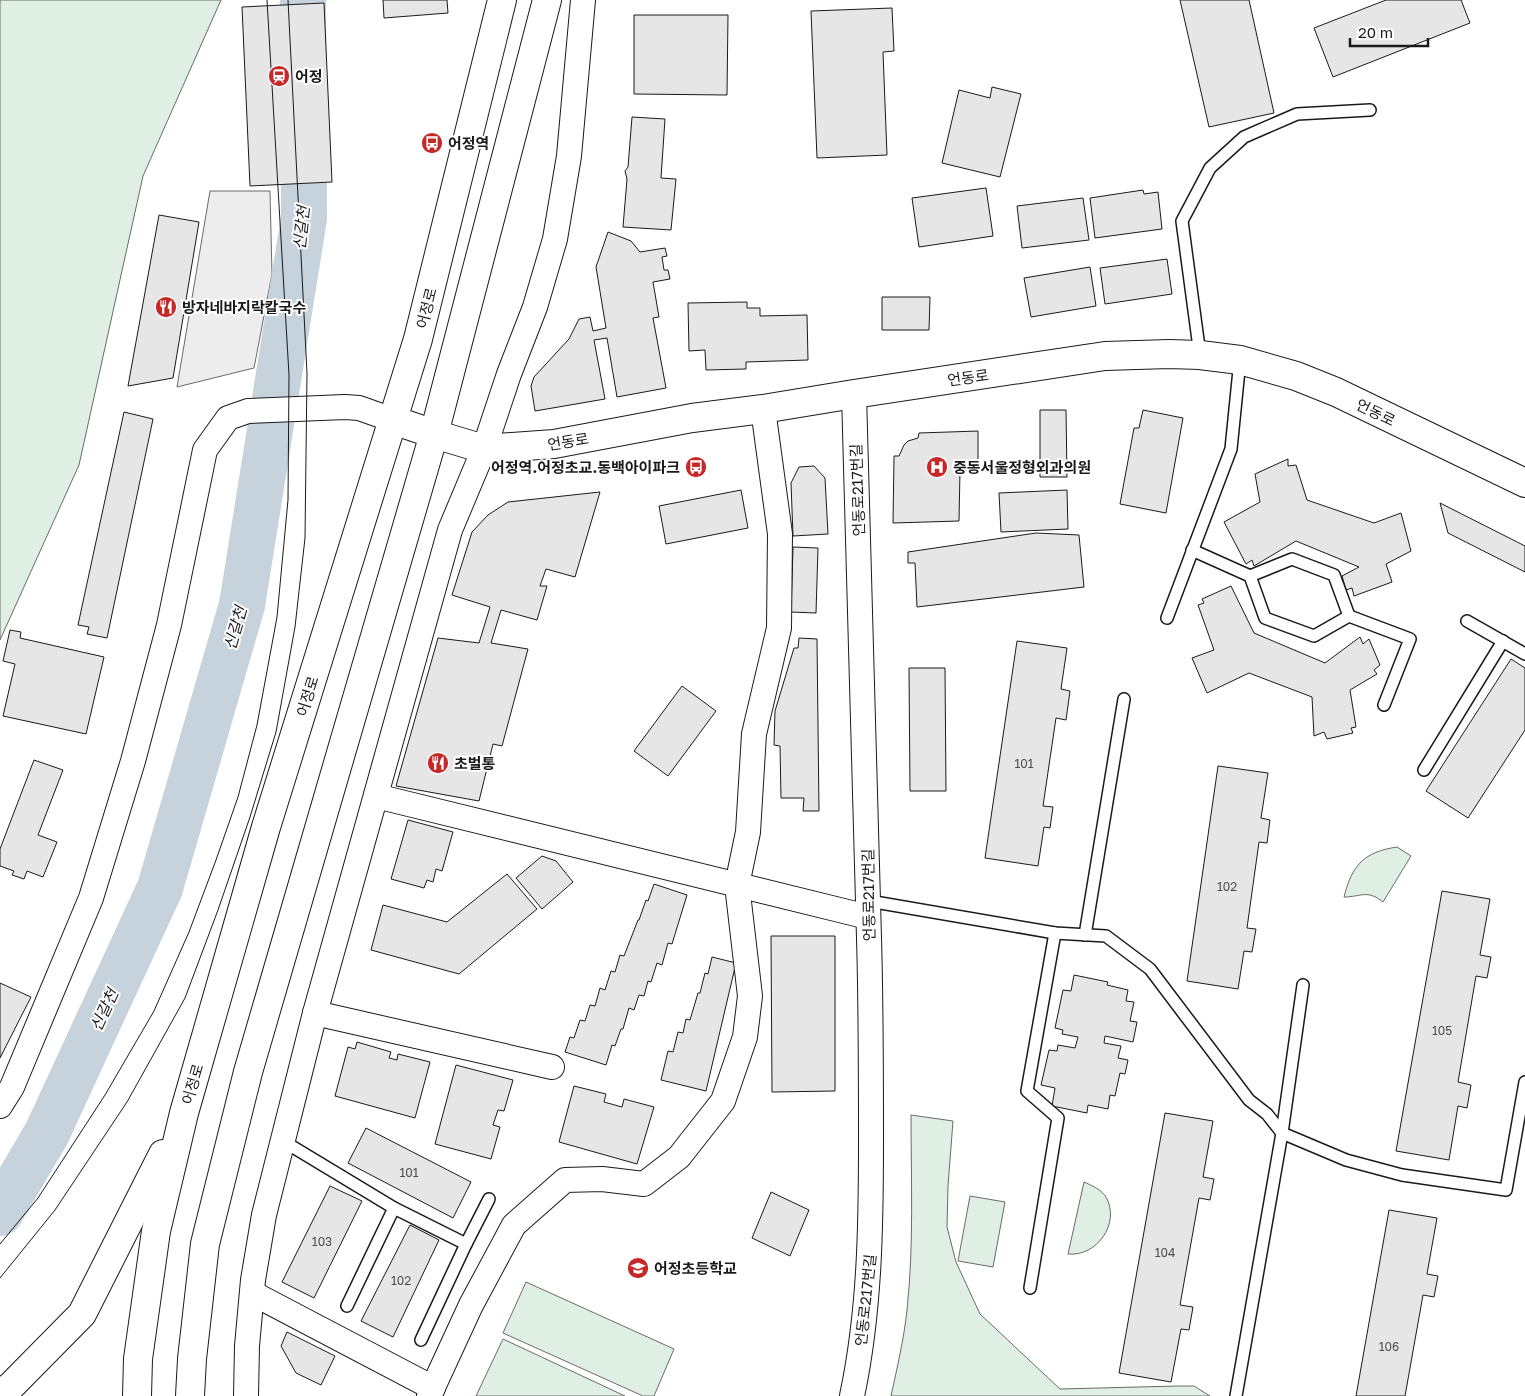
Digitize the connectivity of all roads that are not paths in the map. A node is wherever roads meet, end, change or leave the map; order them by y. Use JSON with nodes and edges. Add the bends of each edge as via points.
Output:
{"nodes":[{"id":1,"x":502,"y":0,"type":"edge"},
{"id":2,"x":547,"y":0,"type":"edge"},
{"id":3,"x":583,"y":0,"type":"edge"},
{"id":4,"x":1370,"y":110,"type":"dead end"},
{"id":5,"x":1200,"y":355,"type":"junction"},
{"id":6,"x":1240,"y":360,"type":"junction"},
{"id":7,"x":854,"y":394,"type":"junction"},
{"id":8,"x":763,"y":409,"type":"junction"},
{"id":9,"x":393,"y":420,"type":"junction"},
{"id":10,"x":434,"y":434,"type":"junction"},
{"id":11,"x":484,"y":449,"type":"junction"},
{"id":12,"x":1525,"y":483,"type":"edge"},
{"id":13,"x":1192,"y":550,"type":"junction"},
{"id":14,"x":1250,"y":576,"type":"junction"},
{"id":15,"x":1350,"y":616,"type":"junction"},
{"id":16,"x":1167,"y":618,"type":"dead end"},
{"id":17,"x":1467,"y":621,"type":"dead end"},
{"id":18,"x":1503,"y":642,"type":"junction"},
{"id":19,"x":1525,"y":654,"type":"edge"},
{"id":20,"x":1124,"y":699,"type":"dead end"},
{"id":21,"x":1384,"y":705,"type":"dead end"},
{"id":22,"x":1424,"y":770,"type":"dead end"},
{"id":23,"x":376,"y":796,"type":"junction"},
{"id":24,"x":736,"y":885,"type":"junction"},
{"id":25,"x":868,"y":909,"type":"junction"},
{"id":26,"x":1055,"y":933,"type":"junction"},
{"id":27,"x":1085,"y":935,"type":"junction"},
{"id":28,"x":1303,"y":985,"type":"dead end"},
{"id":29,"x":315,"y":1013,"type":"junction"},
{"id":30,"x":552,"y":1067,"type":"dead end"},
{"id":31,"x":1525,"y":1082,"type":"edge"},
{"id":32,"x":0,"y":1106,"type":"edge"},
{"id":33,"x":184,"y":1113,"type":"junction"},
{"id":34,"x":1282,"y":1133,"type":"junction"},
{"id":35,"x":283,"y":1141,"type":"junction"},
{"id":36,"x":489,"y":1199,"type":"dead end"},
{"id":37,"x":394,"y":1208,"type":"junction"},
{"id":38,"x":466,"y":1244,"type":"junction"},
{"id":39,"x":1030,"y":1288,"type":"dead end"},
{"id":40,"x":252,"y":1293,"type":"junction"},
{"id":41,"x":346,"y":1306,"type":"dead end"},
{"id":42,"x":421,"y":1340,"type":"dead end"},
{"id":43,"x":431,"y":1392,"type":"edge"},
{"id":44,"x":0,"y":1394,"type":"edge"},
{"id":45,"x":137,"y":1396,"type":"edge"},
{"id":46,"x":190,"y":1396,"type":"edge"},
{"id":47,"x":246,"y":1396,"type":"edge"},
{"id":48,"x":852,"y":1396,"type":"edge"},
{"id":49,"x":1236,"y":1396,"type":"edge"}],
"edges":[{"from":1,"to":9,"type":"main road","name":"어정로","via":[[418,339]]},
{"from":2,"to":10,"type":"main road"},
{"from":3,"to":11,"type":"street","via":[[569,156],[555,239],[535,307]]},
{"from":4,"to":5,"type":"lane","via":[[1297,114],[1244,137],[1210,168],[1182,221]]},
{"from":5,"to":6,"type":"main road","name":"언동로"},
{"from":5,"to":7,"type":"main road","name":"언동로","via":[[1104,356]]},
{"from":6,"to":12,"type":"main road","name":"언동로","via":[[1296,376],[1336,392]]},
{"from":6,"to":13,"type":"lane","via":[[1231,449]]},
{"from":7,"to":8,"type":"main road","name":"언동로"},
{"from":7,"to":25,"type":"street","name":"언동로217번길"},
{"from":8,"to":11,"type":"main road","name":"언동로","via":[[692,418],[554,444]]},
{"from":8,"to":24,"type":"street","via":[[780,534],[779,628],[754,734],[748,832]]},
{"from":9,"to":10,"type":"main road","name":"언동로"},
{"from":9,"to":32,"type":"street","via":[[359,408],[345,407],[248,411],[228,418],[205,450],[169,625],[133,761],[91,898],[12,1087]]},
{"from":9,"to":33,"type":"main road","name":"어정로","via":[[266,827]]},
{"from":10,"to":11,"type":"main road","name":"언동로"},
{"from":10,"to":46,"type":"main road","via":[[248,1072],[205,1244]]},
{"from":11,"to":23,"type":"street","via":[[450,530]]},
{"from":13,"to":14,"type":"lane"},
{"from":13,"to":16,"type":"lane"},
{"from":14,"to":15,"type":"lane","via":[[1292,559],[1334,575]]},
{"from":14,"to":15,"type":"lane","via":[[1265,618],[1314,636]]},
{"from":15,"to":21,"type":"lane","via":[[1410,639]]},
{"from":17,"to":18,"type":"lane"},
{"from":18,"to":19,"type":"lane"},
{"from":18,"to":22,"type":"lane"},
{"from":20,"to":27,"type":"lane"},
{"from":23,"to":24,"type":"street"},
{"from":23,"to":29,"type":"street"},
{"from":24,"to":25,"type":"street"},
{"from":24,"to":43,"type":"street","via":[[750,996],[745,1037],[723,1101],[679,1157],[644,1184],[602,1179],[565,1180],[514,1225],[471,1305]]},
{"from":25,"to":26,"type":"lane"},
{"from":25,"to":48,"type":"street","name":"언동로217번길","via":[[870,1256],[862,1343]]},
{"from":26,"to":27,"type":"lane"},
{"from":26,"to":39,"type":"lane","via":[[1027,1091],[1058,1118]]},
{"from":27,"to":34,"type":"lane","via":[[1106,936],[1150,969],[1249,1100],[1267,1114]]},
{"from":28,"to":34,"type":"lane"},
{"from":29,"to":30,"type":"street"},
{"from":29,"to":35,"type":"street"},
{"from":31,"to":34,"type":"lane","via":[[1506,1190],[1402,1175],[1346,1160]]},
{"from":33,"to":44,"type":"main road","via":[[82,1314]]},
{"from":33,"to":45,"type":"main road","name":"어정로","via":[[156,1231],[138,1359]]},
{"from":34,"to":49,"type":"lane"},
{"from":35,"to":37,"type":"lane"},
{"from":35,"to":40,"type":"street","via":[[264,1215]]},
{"from":36,"to":38,"type":"lane"},
{"from":37,"to":38,"type":"lane"},
{"from":37,"to":41,"type":"lane"},
{"from":38,"to":42,"type":"lane"},
{"from":40,"to":43,"type":"street"},
{"from":40,"to":47,"type":"street"}]}
